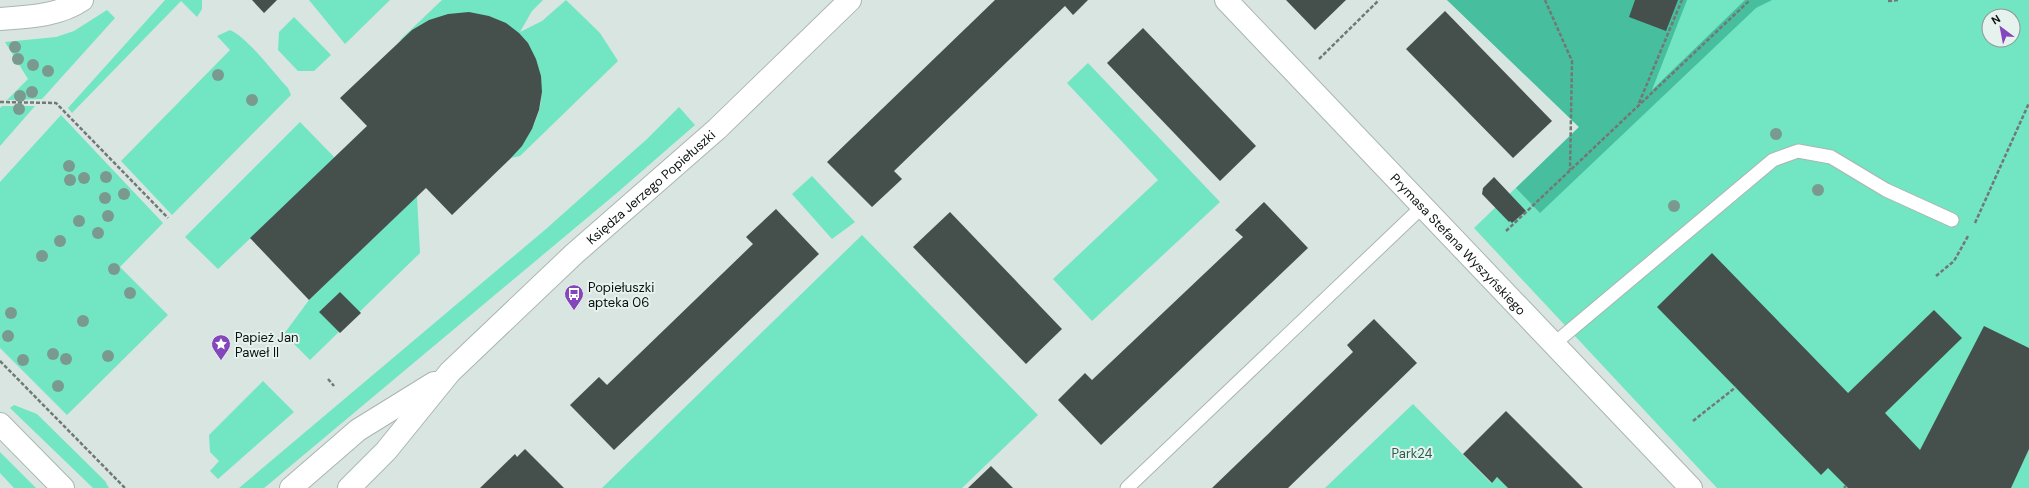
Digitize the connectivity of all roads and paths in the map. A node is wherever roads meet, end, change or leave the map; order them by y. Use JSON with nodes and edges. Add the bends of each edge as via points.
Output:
{"nodes":[{"id":1,"x":82,"y":0,"type":"edge"},
{"id":2,"x":850,"y":0,"type":"edge"},
{"id":3,"x":1226,"y":0,"type":"edge"},
{"id":4,"x":1379,"y":0,"type":"edge"},
{"id":5,"x":1545,"y":0,"type":"edge"},
{"id":6,"x":1682,"y":0,"type":"edge"},
{"id":7,"x":1750,"y":0,"type":"edge"},
{"id":8,"x":1899,"y":0,"type":"edge"},
{"id":9,"x":1376,"y":1,"type":"edge"},
{"id":10,"x":1888,"y":2,"type":"dead end"},
{"id":11,"x":0,"y":19,"type":"edge"},
{"id":12,"x":1300,"y":77,"type":"junction"},
{"id":13,"x":0,"y":102,"type":"edge"},
{"id":14,"x":2029,"y":103,"type":"edge"},
{"id":15,"x":1638,"y":105,"type":"junction"},
{"id":16,"x":1570,"y":170,"type":"junction"},
{"id":17,"x":1423,"y":206,"type":"junction"},
{"id":18,"x":168,"y":218,"type":"dead end"},
{"id":19,"x":1952,"y":220,"type":"dead end"},
{"id":20,"x":1975,"y":224,"type":"dead end"},
{"id":21,"x":1506,"y":231,"type":"dead end"},
{"id":22,"x":1971,"y":231,"type":"dead end"},
{"id":23,"x":1936,"y":276,"type":"dead end"},
{"id":24,"x":1555,"y":343,"type":"junction"},
{"id":25,"x":0,"y":361,"type":"edge"},
{"id":26,"x":450,"y":372,"type":"junction"},
{"id":27,"x":328,"y":379,"type":"dead end"},
{"id":28,"x":334,"y":386,"type":"dead end"},
{"id":29,"x":1736,"y":388,"type":"dead end"},
{"id":30,"x":1693,"y":421,"type":"dead end"},
{"id":31,"x":0,"y":424,"type":"edge"},
{"id":32,"x":63,"y":488,"type":"edge"},
{"id":33,"x":125,"y":488,"type":"edge"},
{"id":34,"x":291,"y":488,"type":"edge"},
{"id":35,"x":349,"y":488,"type":"edge"},
{"id":36,"x":1127,"y":488,"type":"edge"},
{"id":37,"x":1691,"y":488,"type":"edge"}],
"edges":[{"from":1,"to":11,"type":"street","via":[[73,6],[34,17]]},
{"from":2,"to":26,"type":"street","name":"Księdza Jerzego Popiełuszki","via":[[717,129],[574,254]]},
{"from":3,"to":12,"type":"street","name":"Prymasa Stefana Wyszyńskiego"},
{"from":4,"to":9,"type":"path"},
{"from":5,"to":16,"type":"path","via":[[1572,61]]},
{"from":6,"to":15,"type":"path"},
{"from":7,"to":15,"type":"path"},
{"from":8,"to":10,"type":"path"},
{"from":9,"to":12,"type":"path"},
{"from":12,"to":17,"type":"street","name":"Prymasa Stefana Wyszyńskiego"},
{"from":13,"to":18,"type":"path","via":[[56,103]]},
{"from":14,"to":20,"type":"path"},
{"from":15,"to":16,"type":"path"},
{"from":16,"to":21,"type":"path"},
{"from":17,"to":24,"type":"street","name":"Prymasa Stefana Wyszyńskiego"},
{"from":17,"to":36,"type":"lane"},
{"from":19,"to":24,"type":"lane","via":[[1886,190],[1831,157],[1798,151],[1773,160]]},
{"from":22,"to":23,"type":"path","via":[[1954,261]]},
{"from":24,"to":37,"type":"street","name":"Prymasa Stefana Wyszyńskiego"},
{"from":25,"to":33,"type":"path"},
{"from":26,"to":34,"type":"street","name":"Księdza Jerzego Popiełuszki","via":[[358,430]]},
{"from":26,"to":35,"type":"street","name":"Księdza Jerzego Popiełuszki","via":[[386,451]]},
{"from":27,"to":28,"type":"path"},
{"from":29,"to":30,"type":"path"},
{"from":31,"to":32,"type":"street"}]}
